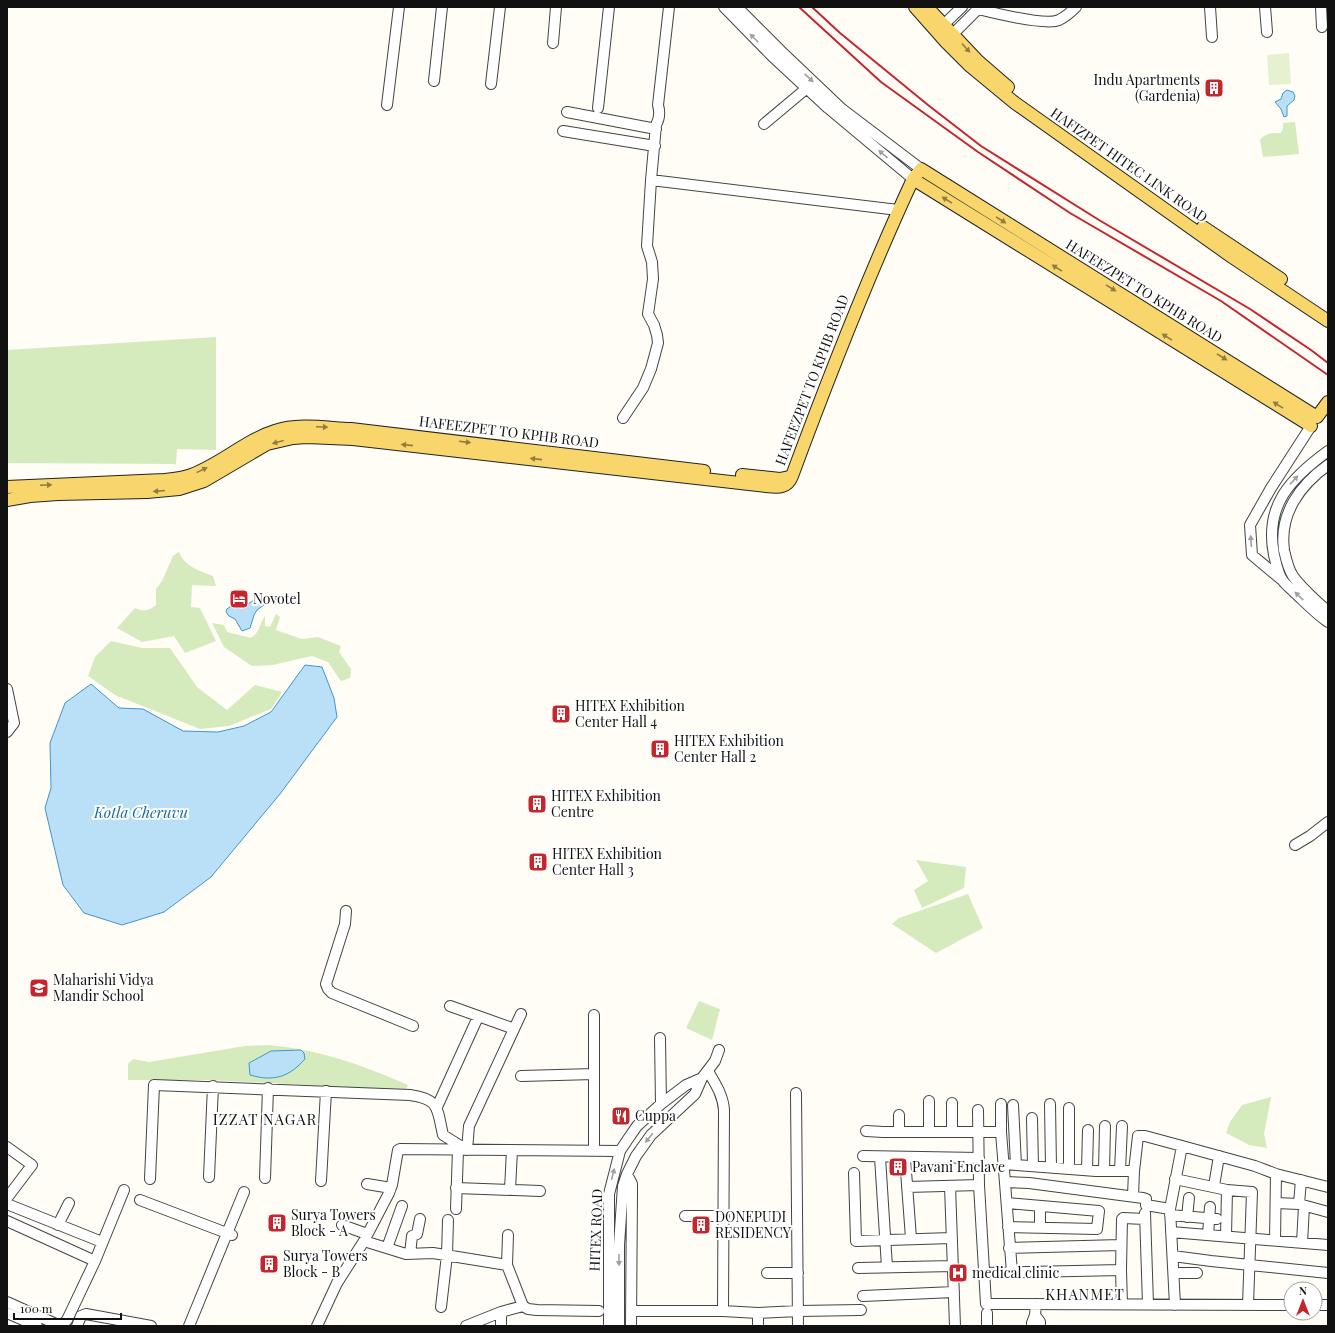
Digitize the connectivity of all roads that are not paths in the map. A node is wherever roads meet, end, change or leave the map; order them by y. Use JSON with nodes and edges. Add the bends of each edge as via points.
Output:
{"nodes":[{"id":1,"x":399,"y":7,"type":"edge"},
{"id":2,"x":442,"y":7,"type":"edge"},
{"id":3,"x":500,"y":7,"type":"edge"},
{"id":4,"x":556,"y":7,"type":"edge"},
{"id":5,"x":608,"y":7,"type":"edge"},
{"id":6,"x":669,"y":7,"type":"edge"},
{"id":7,"x":724,"y":7,"type":"edge"},
{"id":8,"x":737,"y":7,"type":"edge"},
{"id":9,"x":915,"y":7,"type":"edge"},
{"id":10,"x":962,"y":7,"type":"edge"},
{"id":11,"x":1076,"y":7,"type":"edge"},
{"id":12,"x":1210,"y":7,"type":"edge"},
{"id":13,"x":1266,"y":7,"type":"edge"},
{"id":14,"x":1321,"y":7,"type":"edge"},
{"id":15,"x":977,"y":8,"type":"edge"},
{"id":16,"x":928,"y":11,"type":"edge"},
{"id":17,"x":1322,"y":27,"type":"dead end"},
{"id":18,"x":940,"y":28,"type":"junction"},
{"id":19,"x":1267,"y":32,"type":"dead end"},
{"id":20,"x":1212,"y":37,"type":"dead end"},
{"id":21,"x":949,"y":38,"type":"junction"},
{"id":22,"x":553,"y":43,"type":"dead end"},
{"id":23,"x":434,"y":81,"type":"dead end"},
{"id":24,"x":491,"y":84,"type":"dead end"},
{"id":25,"x":807,"y":88,"type":"junction"},
{"id":26,"x":387,"y":105,"type":"dead end"},
{"id":27,"x":598,"y":108,"type":"dead end"},
{"id":28,"x":566,"y":112,"type":"dead end"},
{"id":29,"x":764,"y":124,"type":"dead end"},
{"id":30,"x":656,"y":127,"type":"junction"},
{"id":31,"x":563,"y":131,"type":"dead end"},
{"id":32,"x":655,"y":146,"type":"junction"},
{"id":33,"x":921,"y":169,"type":"junction"},
{"id":34,"x":913,"y":179,"type":"junction"},
{"id":35,"x":651,"y":180,"type":"junction"},
{"id":36,"x":898,"y":210,"type":"junction"},
{"id":37,"x":1328,"y":312,"type":"edge"},
{"id":38,"x":1328,"y":321,"type":"edge"},
{"id":39,"x":1328,"y":402,"type":"edge"},
{"id":40,"x":623,"y":418,"type":"dead end"},
{"id":41,"x":1314,"y":421,"type":"junction"},
{"id":42,"x":1328,"y":451,"type":"edge"},
{"id":43,"x":1328,"y":465,"type":"edge"},
{"id":44,"x":792,"y":476,"type":"junction"},
{"id":45,"x":7,"y":487,"type":"edge"},
{"id":46,"x":7,"y":500,"type":"edge"},
{"id":47,"x":1282,"y":580,"type":"junction"},
{"id":48,"x":1328,"y":610,"type":"edge"},
{"id":49,"x":1328,"y":622,"type":"edge"},
{"id":50,"x":7,"y":689,"type":"edge"},
{"id":51,"x":7,"y":732,"type":"edge"},
{"id":52,"x":1328,"y":822,"type":"edge"},
{"id":53,"x":1295,"y":845,"type":"dead end"},
{"id":54,"x":346,"y":911,"type":"dead end"},
{"id":55,"x":450,"y":1006,"type":"dead end"},
{"id":56,"x":521,"y":1014,"type":"dead end"},
{"id":57,"x":594,"y":1015,"type":"dead end"},
{"id":58,"x":478,"y":1017,"type":"junction"},
{"id":59,"x":413,"y":1026,"type":"dead end"},
{"id":60,"x":509,"y":1027,"type":"dead end"},
{"id":61,"x":660,"y":1038,"type":"dead end"},
{"id":62,"x":719,"y":1050,"type":"dead end"},
{"id":63,"x":594,"y":1074,"type":"junction"},
{"id":64,"x":705,"y":1074,"type":"junction"},
{"id":65,"x":521,"y":1076,"type":"dead end"},
{"id":66,"x":213,"y":1086,"type":"junction"},
{"id":67,"x":268,"y":1088,"type":"junction"},
{"id":68,"x":326,"y":1092,"type":"junction"},
{"id":69,"x":796,"y":1093,"type":"dead end"},
{"id":70,"x":929,"y":1101,"type":"dead end"},
{"id":71,"x":952,"y":1103,"type":"dead end"},
{"id":72,"x":661,"y":1104,"type":"junction"},
{"id":73,"x":1001,"y":1104,"type":"dead end"},
{"id":74,"x":1050,"y":1104,"type":"dead end"},
{"id":75,"x":1013,"y":1105,"type":"dead end"},
{"id":76,"x":437,"y":1107,"type":"junction"},
{"id":77,"x":1069,"y":1108,"type":"dead end"},
{"id":78,"x":978,"y":1110,"type":"dead end"},
{"id":79,"x":899,"y":1114,"type":"dead end"},
{"id":80,"x":1032,"y":1118,"type":"dead end"},
{"id":81,"x":1105,"y":1126,"type":"dead end"},
{"id":82,"x":1122,"y":1126,"type":"dead end"},
{"id":83,"x":1088,"y":1130,"type":"dead end"},
{"id":84,"x":866,"y":1131,"type":"dead end"},
{"id":85,"x":899,"y":1132,"type":"junction"},
{"id":86,"x":929,"y":1132,"type":"junction"},
{"id":87,"x":952,"y":1132,"type":"junction"},
{"id":88,"x":978,"y":1132,"type":"junction"},
{"id":89,"x":1001,"y":1132,"type":"junction"},
{"id":90,"x":1182,"y":1146,"type":"junction"},
{"id":91,"x":7,"y":1148,"type":"edge"},
{"id":92,"x":462,"y":1150,"type":"junction"},
{"id":93,"x":512,"y":1150,"type":"junction"},
{"id":94,"x":594,"y":1151,"type":"junction"},
{"id":95,"x":620,"y":1151,"type":"junction"},
{"id":96,"x":863,"y":1156,"type":"dead end"},
{"id":97,"x":1219,"y":1156,"type":"junction"},
{"id":98,"x":880,"y":1157,"type":"junction"},
{"id":99,"x":906,"y":1158,"type":"junction"},
{"id":100,"x":979,"y":1158,"type":"junction"},
{"id":101,"x":1004,"y":1164,"type":"junction"},
{"id":102,"x":1016,"y":1165,"type":"junction"},
{"id":103,"x":1033,"y":1166,"type":"junction"},
{"id":104,"x":1051,"y":1168,"type":"junction"},
{"id":105,"x":1068,"y":1169,"type":"junction"},
{"id":106,"x":1087,"y":1170,"type":"junction"},
{"id":107,"x":1104,"y":1171,"type":"junction"},
{"id":108,"x":1120,"y":1171,"type":"junction"},
{"id":109,"x":1134,"y":1171,"type":"junction"},
{"id":110,"x":854,"y":1173,"type":"dead end"},
{"id":111,"x":627,"y":1174,"type":"junction"},
{"id":112,"x":1276,"y":1174,"type":"junction"},
{"id":113,"x":209,"y":1178,"type":"dead end"},
{"id":114,"x":265,"y":1178,"type":"dead end"},
{"id":115,"x":150,"y":1179,"type":"dead end"},
{"id":116,"x":1176,"y":1179,"type":"junction"},
{"id":117,"x":1301,"y":1180,"type":"junction"},
{"id":118,"x":321,"y":1181,"type":"dead end"},
{"id":119,"x":1005,"y":1182,"type":"junction"},
{"id":120,"x":367,"y":1184,"type":"dead end"},
{"id":121,"x":980,"y":1185,"type":"junction"},
{"id":122,"x":950,"y":1186,"type":"junction"},
{"id":123,"x":1214,"y":1186,"type":"junction"},
{"id":124,"x":906,"y":1187,"type":"junction"},
{"id":125,"x":1328,"y":1187,"type":"edge"},
{"id":126,"x":391,"y":1188,"type":"junction"},
{"id":127,"x":456,"y":1188,"type":"junction"},
{"id":128,"x":124,"y":1190,"type":"dead end"},
{"id":129,"x":510,"y":1190,"type":"junction"},
{"id":130,"x":1227,"y":1190,"type":"junction"},
{"id":131,"x":540,"y":1191,"type":"dead end"},
{"id":132,"x":244,"y":1192,"type":"dead end"},
{"id":133,"x":1133,"y":1196,"type":"junction"},
{"id":134,"x":7,"y":1198,"type":"edge"},
{"id":135,"x":1189,"y":1198,"type":"dead end"},
{"id":136,"x":140,"y":1200,"type":"dead end"},
{"id":137,"x":69,"y":1203,"type":"dead end"},
{"id":138,"x":1276,"y":1203,"type":"junction"},
{"id":139,"x":7,"y":1204,"type":"edge"},
{"id":140,"x":1007,"y":1204,"type":"junction"},
{"id":141,"x":1146,"y":1205,"type":"junction"},
{"id":142,"x":1301,"y":1205,"type":"junction"},
{"id":143,"x":402,"y":1206,"type":"dead end"},
{"id":144,"x":1040,"y":1206,"type":"junction"},
{"id":145,"x":1210,"y":1207,"type":"dead end"},
{"id":146,"x":456,"y":1209,"type":"dead end"},
{"id":147,"x":24,"y":1211,"type":"junction"},
{"id":148,"x":1170,"y":1212,"type":"junction"},
{"id":149,"x":1328,"y":1212,"type":"edge"},
{"id":150,"x":684,"y":1216,"type":"dead end"},
{"id":151,"x":1186,"y":1217,"type":"junction"},
{"id":152,"x":420,"y":1219,"type":"dead end"},
{"id":153,"x":1145,"y":1219,"type":"junction"},
{"id":154,"x":1213,"y":1219,"type":"junction"},
{"id":155,"x":448,"y":1220,"type":"dead end"},
{"id":156,"x":7,"y":1221,"type":"edge"},
{"id":157,"x":721,"y":1222,"type":"junction"},
{"id":158,"x":58,"y":1225,"type":"junction"},
{"id":159,"x":342,"y":1225,"type":"dead end"},
{"id":160,"x":17,"y":1226,"type":"junction"},
{"id":161,"x":1008,"y":1227,"type":"junction"},
{"id":162,"x":1040,"y":1227,"type":"junction"},
{"id":163,"x":1171,"y":1232,"type":"junction"},
{"id":164,"x":230,"y":1234,"type":"junction"},
{"id":165,"x":508,"y":1235,"type":"dead end"},
{"id":166,"x":1208,"y":1235,"type":"junction"},
{"id":167,"x":1226,"y":1236,"type":"junction"},
{"id":168,"x":366,"y":1237,"type":"junction"},
{"id":169,"x":911,"y":1238,"type":"junction"},
{"id":170,"x":952,"y":1238,"type":"junction"},
{"id":171,"x":1251,"y":1238,"type":"junction"},
{"id":172,"x":885,"y":1240,"type":"junction"},
{"id":173,"x":1275,"y":1240,"type":"junction"},
{"id":174,"x":102,"y":1242,"type":"junction"},
{"id":175,"x":1302,"y":1243,"type":"junction"},
{"id":176,"x":1120,"y":1245,"type":"junction"},
{"id":177,"x":1328,"y":1245,"type":"edge"},
{"id":178,"x":387,"y":1248,"type":"junction"},
{"id":179,"x":1010,"y":1248,"type":"junction"},
{"id":180,"x":410,"y":1254,"type":"junction"},
{"id":181,"x":447,"y":1255,"type":"junction"},
{"id":182,"x":1172,"y":1256,"type":"junction"},
{"id":183,"x":94,"y":1260,"type":"junction"},
{"id":184,"x":507,"y":1264,"type":"junction"},
{"id":185,"x":1249,"y":1264,"type":"junction"},
{"id":186,"x":953,"y":1266,"type":"junction"},
{"id":187,"x":887,"y":1267,"type":"junction"},
{"id":188,"x":858,"y":1268,"type":"dead end"},
{"id":189,"x":1120,"y":1270,"type":"junction"},
{"id":190,"x":984,"y":1272,"type":"junction"},
{"id":191,"x":1012,"y":1272,"type":"junction"},
{"id":192,"x":767,"y":1273,"type":"dead end"},
{"id":193,"x":798,"y":1273,"type":"junction"},
{"id":194,"x":1174,"y":1273,"type":"junction"},
{"id":195,"x":1197,"y":1273,"type":"dead end"},
{"id":196,"x":1328,"y":1273,"type":"edge"},
{"id":197,"x":954,"y":1292,"type":"junction"},
{"id":198,"x":863,"y":1296,"type":"dead end"},
{"id":199,"x":7,"y":1302,"type":"edge"},
{"id":200,"x":1036,"y":1304,"type":"junction"},
{"id":201,"x":1122,"y":1304,"type":"junction"},
{"id":202,"x":1148,"y":1304,"type":"junction"},
{"id":203,"x":1175,"y":1305,"type":"junction"},
{"id":204,"x":1248,"y":1305,"type":"junction"},
{"id":205,"x":1283,"y":1305,"type":"edge"},
{"id":206,"x":441,"y":1307,"type":"dead end"},
{"id":207,"x":525,"y":1308,"type":"junction"},
{"id":208,"x":798,"y":1310,"type":"junction"},
{"id":209,"x":861,"y":1310,"type":"dead end"},
{"id":210,"x":599,"y":1311,"type":"dead end"},
{"id":211,"x":631,"y":1311,"type":"junction"},
{"id":212,"x":723,"y":1311,"type":"junction"},
{"id":213,"x":758,"y":1313,"type":"junction"},
{"id":214,"x":987,"y":1313,"type":"dead end"},
{"id":215,"x":7,"y":1314,"type":"edge"},
{"id":216,"x":1036,"y":1315,"type":"junction"},
{"id":217,"x":504,"y":1316,"type":"edge"},
{"id":218,"x":37,"y":1326,"type":"edge"},
{"id":219,"x":77,"y":1326,"type":"edge"},
{"id":220,"x":151,"y":1326,"type":"edge"},
{"id":221,"x":190,"y":1326,"type":"edge"},
{"id":222,"x":317,"y":1326,"type":"edge"},
{"id":223,"x":466,"y":1326,"type":"edge"},
{"id":224,"x":609,"y":1326,"type":"edge"},
{"id":225,"x":619,"y":1326,"type":"edge"},
{"id":226,"x":631,"y":1326,"type":"edge"},
{"id":227,"x":758,"y":1326,"type":"edge"},
{"id":228,"x":798,"y":1326,"type":"edge"},
{"id":229,"x":955,"y":1326,"type":"edge"},
{"id":230,"x":987,"y":1326,"type":"edge"},
{"id":231,"x":1032,"y":1326,"type":"edge"},
{"id":232,"x":1040,"y":1326,"type":"edge"}],
"edges":[{"from":1,"to":26,"type":"street"},
{"from":2,"to":23,"type":"street"},
{"from":3,"to":24,"type":"street"},
{"from":4,"to":22,"type":"street"},
{"from":5,"to":27,"type":"street"},
{"from":6,"to":30,"type":"street","via":[[658,105],[654,110],[653,120]]},
{"from":25,"to":7,"type":"street","one_way":true},
{"from":8,"to":33,"type":"street","one_way":true,"via":[[842,109]]},
{"from":9,"to":16,"type":"main road","name":"HAFIZPET HITEC LINK ROAD"},
{"from":10,"to":18,"type":"street"},
{"from":11,"to":15,"type":"street","via":[[1059,20],[1052,22],[1014,17]]},
{"from":12,"to":20,"type":"street"},
{"from":13,"to":19,"type":"street"},
{"from":14,"to":17,"type":"street"},
{"from":15,"to":21,"type":"street"},
{"from":16,"to":18,"type":"main road","name":"HAFIZPET HITEC LINK ROAD"},
{"from":18,"to":21,"type":"main road","name":"HAFIZPET HITEC LINK ROAD"},
{"from":21,"to":37,"type":"main road","one_way":true,"via":[[1021,97],[1130,176]]},
{"from":21,"to":38,"type":"main road","name":"HAFIZPET HITEC LINK ROAD","via":[[969,65],[1015,103],[1232,258]]},
{"from":25,"to":29,"type":"street"},
{"from":34,"to":25,"type":"street","one_way":true},
{"from":28,"to":30,"type":"street"},
{"from":30,"to":32,"type":"street"},
{"from":31,"to":32,"type":"street"},
{"from":32,"to":35,"type":"street"},
{"from":33,"to":34,"type":"main road","name":"HAFEEZPET TO KPHB ROAD"},
{"from":33,"to":41,"type":"main road","name":"HAFEEZPET TO KPHB ROAD","one_way":true},
{"from":34,"to":36,"type":"main road","name":"HAFEEZPET TO KPHB ROAD"},
{"from":41,"to":34,"type":"main road","one_way":true},
{"from":35,"to":36,"type":"street"},
{"from":35,"to":40,"type":"street","via":[[647,246],[652,262],[653,279],[648,314],[654,325],[658,343],[643,388]]},
{"from":36,"to":44,"type":"main road","name":"HAFEEZPET TO KPHB ROAD","via":[[825,386]]},
{"from":39,"to":41,"type":"main road"},
{"from":47,"to":41,"type":"street","one_way":true,"via":[[1252,555],[1250,525]]},
{"from":47,"to":42,"type":"street","one_way":true,"via":[[1273,547],[1277,508],[1288,486]]},
{"from":43,"to":48,"type":"street","via":[[1312,477],[1292,502],[1284,528],[1283,543],[1293,576]]},
{"from":45,"to":44,"type":"main road","name":"HAFEEZPET TO KPHB ROAD","one_way":true,"via":[[179,478],[206,469],[262,436],[276,431],[308,427],[351,428],[780,479]]},
{"from":44,"to":46,"type":"main road","one_way":true,"via":[[782,487],[766,486],[352,439],[307,437],[267,444],[204,481],[179,489],[58,494]]},
{"from":49,"to":47,"type":"street","one_way":true},
{"from":50,"to":51,"type":"street","via":[[14,723]]},
{"from":52,"to":53,"type":"street"},
{"from":54,"to":59,"type":"street","via":[[345,924],[326,984],[328,989],[332,993]]},
{"from":55,"to":58,"type":"street"},
{"from":56,"to":92,"type":"street","via":[[469,1126]]},
{"from":57,"to":63,"type":"street"},
{"from":58,"to":60,"type":"street"},
{"from":58,"to":76,"type":"street"},
{"from":61,"to":72,"type":"street"},
{"from":62,"to":64,"type":"street","name":"HITEX ROAD","via":[[715,1061]]},
{"from":63,"to":65,"type":"street"},
{"from":63,"to":94,"type":"street"},
{"from":64,"to":72,"type":"street","name":"HITEX ROAD"},
{"from":64,"to":111,"type":"street","name":"HITEX ROAD","one_way":true,"via":[[695,1094],[651,1135]]},
{"from":64,"to":157,"type":"street","via":[[718,1089],[724,1103]]},
{"from":66,"to":67,"type":"street"},
{"from":66,"to":113,"type":"street"},
{"from":66,"to":115,"type":"street","via":[[154,1085]]},
{"from":67,"to":68,"type":"street"},
{"from":67,"to":114,"type":"street"},
{"from":68,"to":76,"type":"street","via":[[410,1095],[423,1097]]},
{"from":68,"to":118,"type":"street"},
{"from":69,"to":193,"type":"street"},
{"from":70,"to":86,"type":"street"},
{"from":71,"to":87,"type":"street"},
{"from":72,"to":95,"type":"street","name":"HITEX ROAD","via":[[637,1126]]},
{"from":73,"to":89,"type":"street"},
{"from":74,"to":104,"type":"street"},
{"from":75,"to":102,"type":"street"},
{"from":76,"to":92,"type":"street","via":[[443,1135]]},
{"from":77,"to":105,"type":"street"},
{"from":78,"to":88,"type":"street"},
{"from":79,"to":85,"type":"street"},
{"from":80,"to":103,"type":"street"},
{"from":81,"to":107,"type":"street"},
{"from":82,"to":108,"type":"street"},
{"from":83,"to":106,"type":"street"},
{"from":84,"to":85,"type":"street"},
{"from":85,"to":86,"type":"street"},
{"from":86,"to":87,"type":"street"},
{"from":87,"to":88,"type":"street"},
{"from":88,"to":89,"type":"street"},
{"from":88,"to":100,"type":"street"},
{"from":89,"to":101,"type":"street"},
{"from":90,"to":97,"type":"street"},
{"from":90,"to":109,"type":"street","via":[[1138,1136]]},
{"from":90,"to":116,"type":"street"},
{"from":91,"to":134,"type":"street","via":[[32,1166]]},
{"from":92,"to":93,"type":"street"},
{"from":92,"to":126,"type":"street","via":[[398,1150]]},
{"from":92,"to":127,"type":"street"},
{"from":93,"to":94,"type":"street"},
{"from":93,"to":129,"type":"street"},
{"from":94,"to":95,"type":"street"},
{"from":224,"to":95,"type":"street","name":"HITEX ROAD","one_way":true,"via":[[609,1194]]},
{"from":96,"to":98,"type":"street"},
{"from":97,"to":112,"type":"street"},
{"from":97,"to":123,"type":"street"},
{"from":98,"to":99,"type":"street"},
{"from":98,"to":172,"type":"street"},
{"from":99,"to":100,"type":"street"},
{"from":99,"to":124,"type":"street"},
{"from":100,"to":121,"type":"street"},
{"from":101,"to":102,"type":"street"},
{"from":101,"to":119,"type":"street"},
{"from":102,"to":103,"type":"street"},
{"from":103,"to":104,"type":"street"},
{"from":104,"to":105,"type":"street"},
{"from":105,"to":106,"type":"street"},
{"from":106,"to":107,"type":"street"},
{"from":107,"to":108,"type":"street"},
{"from":108,"to":109,"type":"street"},
{"from":109,"to":133,"type":"street"},
{"from":110,"to":172,"type":"street","via":[[856,1241]]},
{"from":111,"to":211,"type":"street","via":[[632,1184]]},
{"from":111,"to":225,"type":"street","name":"HITEX ROAD","one_way":true,"via":[[623,1186],[619,1245]]},
{"from":112,"to":117,"type":"street"},
{"from":112,"to":138,"type":"street"},
{"from":116,"to":123,"type":"street"},
{"from":116,"to":148,"type":"street"},
{"from":117,"to":125,"type":"street"},
{"from":117,"to":142,"type":"street"},
{"from":119,"to":133,"type":"street"},
{"from":119,"to":140,"type":"street"},
{"from":120,"to":126,"type":"street"},
{"from":121,"to":122,"type":"street"},
{"from":121,"to":190,"type":"street"},
{"from":122,"to":124,"type":"street"},
{"from":122,"to":170,"type":"street"},
{"from":123,"to":130,"type":"street"},
{"from":124,"to":169,"type":"street"},
{"from":126,"to":168,"type":"street"},
{"from":127,"to":129,"type":"street"},
{"from":127,"to":146,"type":"street"},
{"from":128,"to":174,"type":"street"},
{"from":129,"to":131,"type":"street"},
{"from":130,"to":167,"type":"street"},
{"from":130,"to":171,"type":"street","via":[[1252,1192]]},
{"from":132,"to":164,"type":"street"},
{"from":133,"to":141,"type":"street","via":[[1144,1198]]},
{"from":135,"to":151,"type":"street"},
{"from":136,"to":164,"type":"street"},
{"from":137,"to":158,"type":"street"},
{"from":138,"to":142,"type":"street"},
{"from":138,"to":173,"type":"street"},
{"from":139,"to":147,"type":"street"},
{"from":140,"to":144,"type":"street"},
{"from":140,"to":161,"type":"street"},
{"from":141,"to":148,"type":"street"},
{"from":141,"to":153,"type":"street"},
{"from":142,"to":149,"type":"street"},
{"from":142,"to":175,"type":"street"},
{"from":143,"to":178,"type":"street"},
{"from":144,"to":162,"type":"street"},
{"from":144,"to":162,"type":"street","via":[[1098,1211],[1097,1229]]},
{"from":145,"to":154,"type":"street"},
{"from":147,"to":158,"type":"street"},
{"from":147,"to":160,"type":"street"},
{"from":148,"to":151,"type":"street"},
{"from":148,"to":163,"type":"street"},
{"from":150,"to":157,"type":"street"},
{"from":151,"to":154,"type":"street"},
{"from":152,"to":180,"type":"street","via":[[417,1234],[412,1236]]},
{"from":153,"to":176,"type":"street","via":[[1122,1218]]},
{"from":153,"to":202,"type":"street"},
{"from":154,"to":166,"type":"street"},
{"from":155,"to":181,"type":"street"},
{"from":156,"to":160,"type":"street"},
{"from":157,"to":212,"type":"street"},
{"from":158,"to":174,"type":"street"},
{"from":159,"to":168,"type":"street"},
{"from":160,"to":183,"type":"street"},
{"from":161,"to":162,"type":"street"},
{"from":161,"to":179,"type":"street"},
{"from":163,"to":166,"type":"street"},
{"from":163,"to":182,"type":"street"},
{"from":164,"to":221,"type":"street"},
{"from":165,"to":184,"type":"street"},
{"from":166,"to":167,"type":"street"},
{"from":167,"to":171,"type":"street"},
{"from":168,"to":178,"type":"street"},
{"from":168,"to":222,"type":"street","via":[[337,1283]]},
{"from":169,"to":170,"type":"street"},
{"from":169,"to":172,"type":"street"},
{"from":170,"to":186,"type":"street"},
{"from":171,"to":173,"type":"street"},
{"from":171,"to":185,"type":"street"},
{"from":172,"to":187,"type":"street"},
{"from":173,"to":175,"type":"street"},
{"from":174,"to":183,"type":"street"},
{"from":175,"to":177,"type":"street"},
{"from":176,"to":179,"type":"street"},
{"from":176,"to":189,"type":"street"},
{"from":178,"to":180,"type":"street"},
{"from":179,"to":191,"type":"street"},
{"from":180,"to":181,"type":"street"},
{"from":181,"to":184,"type":"street"},
{"from":181,"to":206,"type":"street"},
{"from":182,"to":185,"type":"street"},
{"from":182,"to":194,"type":"street"},
{"from":183,"to":199,"type":"street","via":[[67,1320],[62,1325]]},
{"from":184,"to":207,"type":"street"},
{"from":185,"to":196,"type":"street"},
{"from":185,"to":204,"type":"street"},
{"from":186,"to":187,"type":"street"},
{"from":186,"to":197,"type":"street"},
{"from":187,"to":188,"type":"street"},
{"from":189,"to":191,"type":"street"},
{"from":189,"to":201,"type":"street"},
{"from":190,"to":191,"type":"street"},
{"from":190,"to":200,"type":"street","via":[[986,1304]]},
{"from":192,"to":193,"type":"street"},
{"from":193,"to":208,"type":"street"},
{"from":194,"to":195,"type":"street"},
{"from":194,"to":203,"type":"street"},
{"from":197,"to":198,"type":"street"},
{"from":197,"to":229,"type":"street"},
{"from":200,"to":201,"type":"street"},
{"from":200,"to":216,"type":"street"},
{"from":201,"to":202,"type":"street"},
{"from":202,"to":203,"type":"street"},
{"from":203,"to":204,"type":"street"},
{"from":204,"to":205,"type":"street"},
{"from":207,"to":210,"type":"street"},
{"from":207,"to":217,"type":"street"},
{"from":208,"to":209,"type":"street"},
{"from":208,"to":213,"type":"street"},
{"from":208,"to":228,"type":"street"},
{"from":211,"to":212,"type":"street"},
{"from":211,"to":226,"type":"street"},
{"from":212,"to":213,"type":"street"},
{"from":213,"to":227,"type":"street"},
{"from":214,"to":230,"type":"street"},
{"from":215,"to":218,"type":"street"},
{"from":216,"to":231,"type":"street"},
{"from":216,"to":232,"type":"street"},
{"from":217,"to":223,"type":"street"},
{"from":219,"to":220,"type":"street","via":[[81,1316],[86,1314]]}]}
